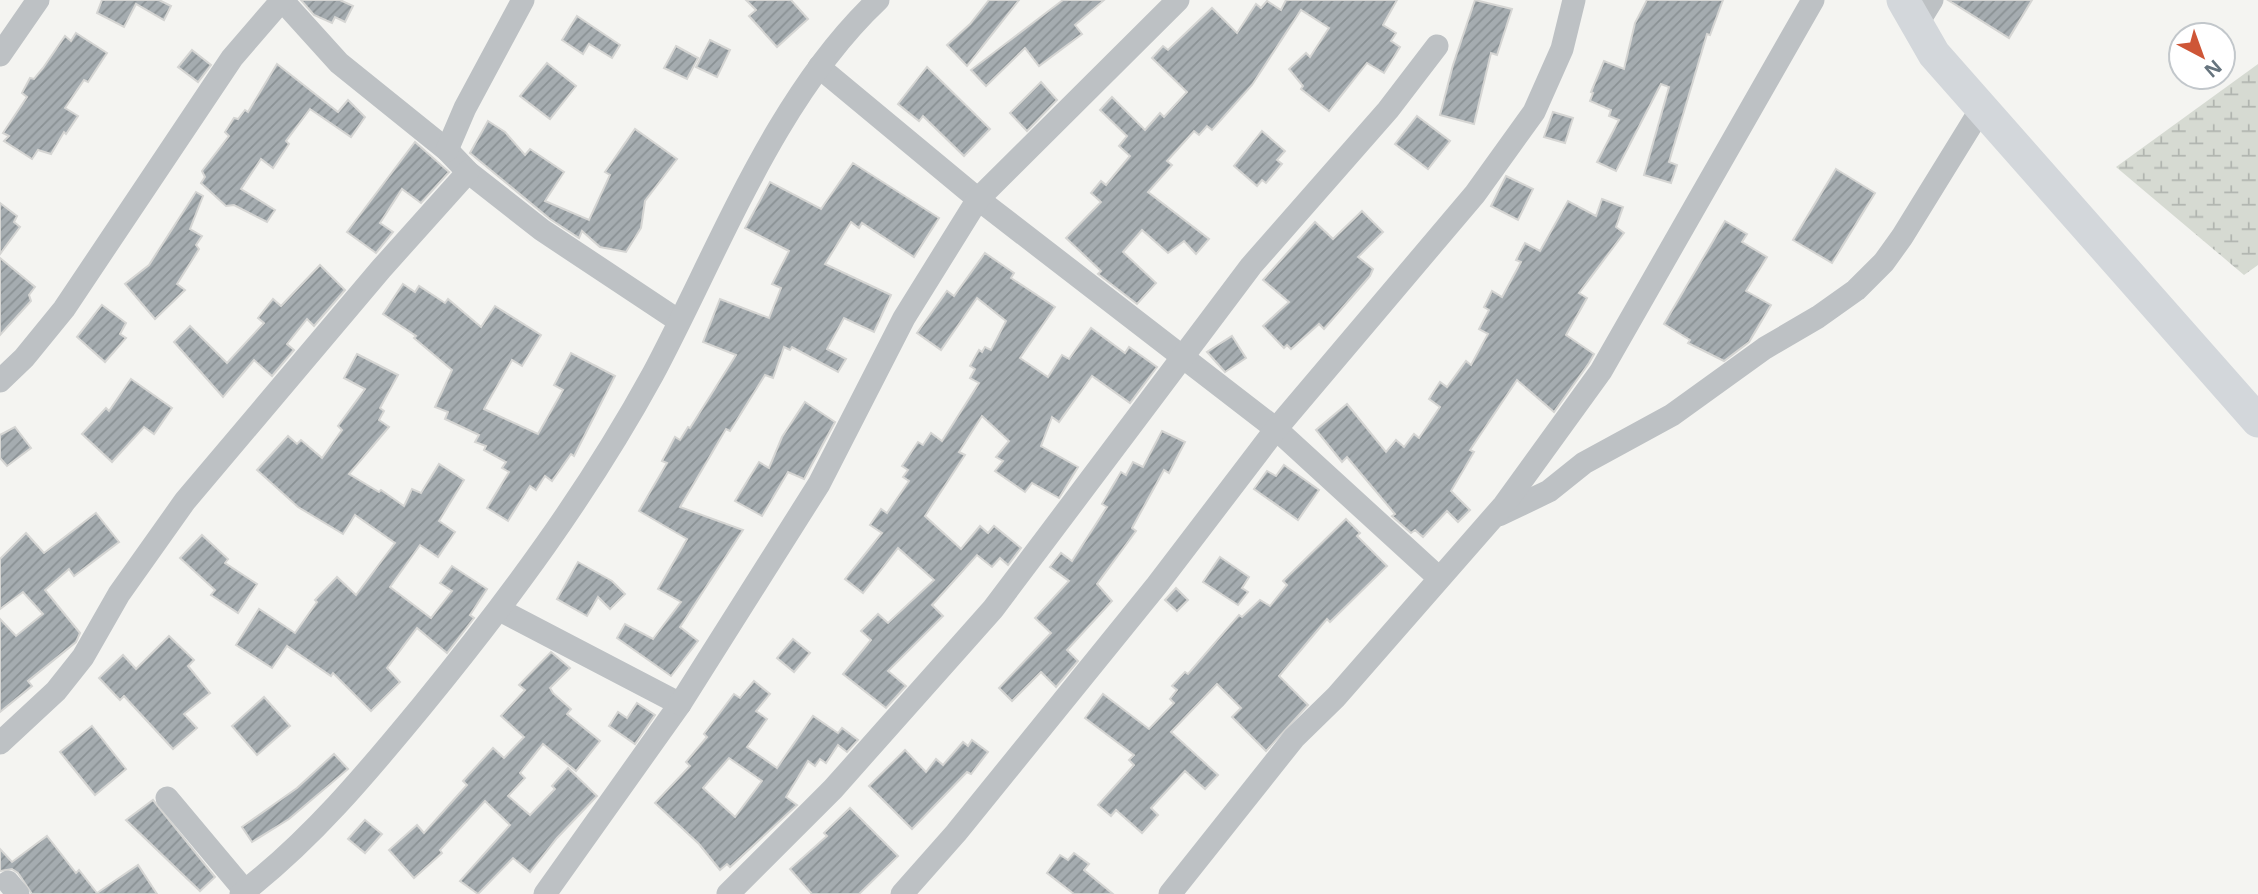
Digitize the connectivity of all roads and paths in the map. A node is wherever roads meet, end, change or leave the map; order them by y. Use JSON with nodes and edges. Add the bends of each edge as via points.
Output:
{"nodes":[{"id":1,"x":38,"y":0,"type":"edge"},
{"id":2,"x":282,"y":0,"type":"edge"},
{"id":3,"x":523,"y":0,"type":"edge"},
{"id":4,"x":878,"y":0,"type":"edge"},
{"id":5,"x":1178,"y":0,"type":"edge"},
{"id":6,"x":1574,"y":0,"type":"edge"},
{"id":7,"x":1813,"y":0,"type":"edge"},
{"id":8,"x":1917,"y":9,"type":"edge"},
{"id":9,"x":1437,"y":46,"type":"dead end"},
{"id":10,"x":0,"y":55,"type":"edge"},
{"id":11,"x":819,"y":67,"type":"junction"},
{"id":12,"x":1981,"y":109,"type":"junction"},
{"id":13,"x":447,"y":150,"type":"junction"},
{"id":14,"x":468,"y":172,"type":"junction"},
{"id":15,"x":978,"y":199,"type":"junction"},
{"id":16,"x":679,"y":321,"type":"junction"},
{"id":17,"x":1184,"y":358,"type":"junction"},
{"id":18,"x":0,"y":381,"type":"edge"},
{"id":19,"x":2258,"y":421,"type":"edge"},
{"id":20,"x":1276,"y":429,"type":"junction"},
{"id":21,"x":1493,"y":518,"type":"junction"},
{"id":22,"x":1439,"y":578,"type":"junction"},
{"id":23,"x":500,"y":610,"type":"junction"},
{"id":24,"x":680,"y":704,"type":"junction"},
{"id":25,"x":0,"y":743,"type":"edge"},
{"id":26,"x":167,"y":798,"type":"dead end"},
{"id":27,"x":243,"y":893,"type":"edge"},
{"id":28,"x":545,"y":894,"type":"edge"},
{"id":29,"x":728,"y":894,"type":"edge"},
{"id":30,"x":902,"y":894,"type":"edge"},
{"id":31,"x":1170,"y":894,"type":"edge"}],
"edges":[{"from":1,"to":10,"type":"street"},
{"from":2,"to":13,"type":"street","via":[[339,63]]},
{"from":2,"to":18,"type":"street","via":[[232,58],[64,309]]},
{"from":3,"to":13,"type":"street"},
{"from":4,"to":11,"type":"street"},
{"from":5,"to":15,"type":"street"},
{"from":6,"to":20,"type":"street","via":[[1562,49],[1534,112],[1475,194]]},
{"from":7,"to":21,"type":"street","via":[[1601,371]]},
{"from":8,"to":12,"type":"main road","via":[[1934,54]]},
{"from":9,"to":17,"type":"street","via":[[1388,110],[1251,266]]},
{"from":11,"to":15,"type":"street"},
{"from":11,"to":16,"type":"street","via":[[775,136]]},
{"from":12,"to":19,"type":"main road"},
{"from":12,"to":21,"type":"street","via":[[1902,237],[1856,290],[1672,415],[1584,463],[1549,491]]},
{"from":13,"to":14,"type":"street"},
{"from":14,"to":16,"type":"street","via":[[542,230]]},
{"from":14,"to":25,"type":"street","via":[[186,501],[56,691]]},
{"from":15,"to":17,"type":"street"},
{"from":15,"to":24,"type":"street","via":[[904,318],[819,484]]},
{"from":16,"to":23,"type":"street","via":[[582,493]]},
{"from":17,"to":20,"type":"street"},
{"from":17,"to":29,"type":"street","via":[[993,609],[833,789]]},
{"from":20,"to":22,"type":"street"},
{"from":20,"to":30,"type":"street","via":[[1116,636]]},
{"from":21,"to":22,"type":"street"},
{"from":22,"to":31,"type":"street","via":[[1336,697],[1294,738]]},
{"from":23,"to":24,"type":"street"},
{"from":23,"to":27,"type":"street","via":[[343,802]]},
{"from":24,"to":28,"type":"street"},
{"from":26,"to":27,"type":"street"}]}
